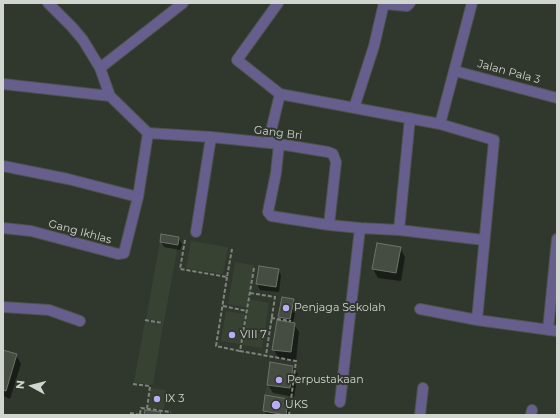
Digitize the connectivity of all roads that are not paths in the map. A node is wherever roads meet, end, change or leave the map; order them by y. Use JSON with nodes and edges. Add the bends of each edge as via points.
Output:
{"nodes":[{"id":1,"x":48,"y":3,"type":"edge"},
{"id":2,"x":184,"y":3,"type":"edge"},
{"id":3,"x":278,"y":3,"type":"edge"},
{"id":4,"x":410,"y":3,"type":"edge"},
{"id":5,"x":472,"y":3,"type":"edge"},
{"id":6,"x":384,"y":6,"type":"edge"},
{"id":7,"x":100,"y":68,"type":"junction"},
{"id":8,"x":455,"y":70,"type":"junction"},
{"id":9,"x":3,"y":84,"type":"edge"},
{"id":10,"x":280,"y":94,"type":"junction"},
{"id":11,"x":110,"y":96,"type":"junction"},
{"id":12,"x":557,"y":98,"type":"edge"},
{"id":13,"x":354,"y":108,"type":"junction"},
{"id":14,"x":410,"y":118,"type":"junction"},
{"id":15,"x":440,"y":124,"type":"junction"},
{"id":16,"x":148,"y":133,"type":"junction"},
{"id":17,"x":211,"y":137,"type":"junction"},
{"id":18,"x":268,"y":143,"type":"junction"},
{"id":19,"x":279,"y":144,"type":"junction"},
{"id":20,"x":3,"y":166,"type":"edge"},
{"id":21,"x":138,"y":197,"type":"junction"},
{"id":22,"x":329,"y":225,"type":"junction"},
{"id":23,"x":3,"y":228,"type":"edge"},
{"id":24,"x":360,"y":228,"type":"junction"},
{"id":25,"x":399,"y":230,"type":"junction"},
{"id":26,"x":196,"y":232,"type":"dead end"},
{"id":27,"x":557,"y":239,"type":"edge"},
{"id":28,"x":484,"y":240,"type":"junction"},
{"id":29,"x":3,"y":307,"type":"edge"},
{"id":30,"x":420,"y":309,"type":"dead end"},
{"id":31,"x":477,"y":320,"type":"junction"},
{"id":32,"x":80,"y":321,"type":"dead end"},
{"id":33,"x":553,"y":331,"type":"edge"},
{"id":34,"x":423,"y":388,"type":"dead end"},
{"id":35,"x":340,"y":402,"type":"dead end"},
{"id":36,"x":420,"y":415,"type":"edge"}],
"edges":[{"from":1,"to":7,"type":"street","via":[[83,40]]},
{"from":2,"to":7,"type":"street"},
{"from":3,"to":10,"type":"street","via":[[237,60]]},
{"from":4,"to":6,"type":"street","via":[[407,6]]},
{"from":5,"to":8,"type":"street"},
{"from":6,"to":13,"type":"street"},
{"from":7,"to":11,"type":"street"},
{"from":8,"to":12,"type":"street","name":"Jalan Pala 3"},
{"from":8,"to":15,"type":"street"},
{"from":9,"to":11,"type":"street"},
{"from":10,"to":13,"type":"street"},
{"from":10,"to":18,"type":"street"},
{"from":11,"to":16,"type":"street"},
{"from":13,"to":14,"type":"street"},
{"from":14,"to":15,"type":"street"},
{"from":14,"to":25,"type":"street"},
{"from":15,"to":28,"type":"street","via":[[494,140]]},
{"from":16,"to":17,"type":"street","name":"Gang Bri"},
{"from":16,"to":21,"type":"street","name":"Gang Ikhlas"},
{"from":17,"to":18,"type":"street","name":"Gang Bri"},
{"from":17,"to":26,"type":"street"},
{"from":18,"to":19,"type":"street","name":"Gang Bri"},
{"from":19,"to":22,"type":"street","name":"Gang Bri","via":[[328,152],[335,157]]},
{"from":19,"to":22,"type":"street","via":[[269,214]]},
{"from":20,"to":21,"type":"street"},
{"from":21,"to":23,"type":"street","name":"Gang Ikhlas","via":[[126,247],[121,254],[31,231]]},
{"from":22,"to":24,"type":"street"},
{"from":24,"to":25,"type":"street"},
{"from":24,"to":35,"type":"street"},
{"from":25,"to":28,"type":"street"},
{"from":27,"to":33,"type":"street"},
{"from":28,"to":31,"type":"street"},
{"from":29,"to":32,"type":"street","via":[[49,310]]},
{"from":30,"to":31,"type":"street"},
{"from":31,"to":33,"type":"street"},
{"from":34,"to":36,"type":"street"}]}
